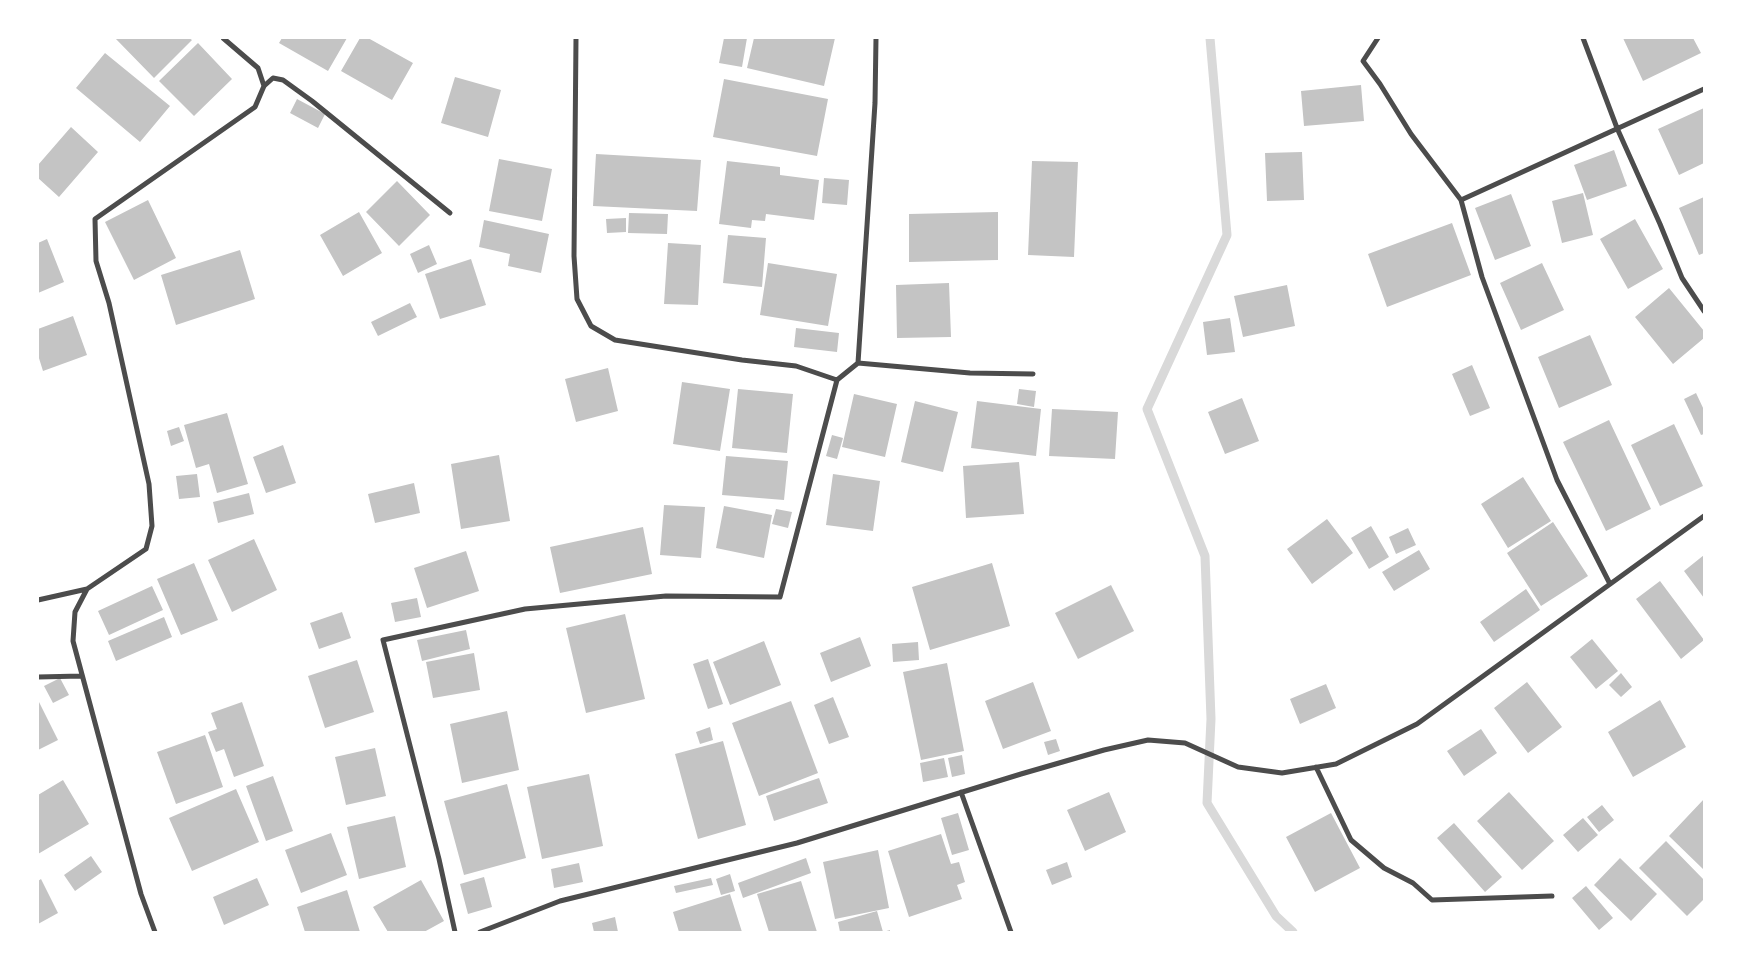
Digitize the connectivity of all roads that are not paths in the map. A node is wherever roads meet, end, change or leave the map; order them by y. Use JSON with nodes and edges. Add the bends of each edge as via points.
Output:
{"nodes":[{"id":1,"x":223,"y":38,"type":"edge"},
{"id":2,"x":576,"y":38,"type":"edge"},
{"id":3,"x":876,"y":38,"type":"edge"},
{"id":4,"x":1378,"y":38,"type":"edge"},
{"id":5,"x":1583,"y":38,"type":"edge"},
{"id":6,"x":264,"y":86,"type":"junction"},
{"id":7,"x":1704,"y":89,"type":"edge"},
{"id":8,"x":1617,"y":128,"type":"junction"},
{"id":9,"x":1460,"y":200,"type":"junction"},
{"id":10,"x":450,"y":213,"type":"dead end"},
{"id":11,"x":1704,"y":311,"type":"edge"},
{"id":12,"x":858,"y":363,"type":"junction"},
{"id":13,"x":1033,"y":374,"type":"dead end"},
{"id":14,"x":837,"y":380,"type":"junction"},
{"id":15,"x":1704,"y":516,"type":"edge"},
{"id":16,"x":1610,"y":584,"type":"junction"},
{"id":17,"x":87,"y":590,"type":"junction"},
{"id":18,"x":38,"y":600,"type":"edge"},
{"id":19,"x":81,"y":676,"type":"junction"},
{"id":20,"x":38,"y":677,"type":"edge"},
{"id":21,"x":1316,"y":767,"type":"junction"},
{"id":22,"x":961,"y":792,"type":"junction"},
{"id":23,"x":1552,"y":896,"type":"dead end"},
{"id":24,"x":155,"y":932,"type":"edge"},
{"id":25,"x":455,"y":932,"type":"edge"},
{"id":26,"x":480,"y":932,"type":"edge"},
{"id":27,"x":1011,"y":932,"type":"edge"}],
"edges":[{"from":1,"to":6,"type":"street","via":[[258,68]]},
{"from":2,"to":14,"type":"street","via":[[574,256],[577,299],[591,326],[615,340],[796,366]]},
{"from":3,"to":12,"type":"street","via":[[875,103]]},
{"from":4,"to":9,"type":"street","via":[[1362,61]]},
{"from":5,"to":8,"type":"street"},
{"from":6,"to":10,"type":"street","via":[[273,78],[283,80]]},
{"from":6,"to":17,"type":"street","via":[[255,107],[94,219],[96,261],[109,303],[149,484],[152,526],[146,549]]},
{"from":7,"to":8,"type":"street"},
{"from":8,"to":9,"type":"street"},
{"from":8,"to":11,"type":"street","via":[[1682,278]]},
{"from":9,"to":16,"type":"street","via":[[1482,278],[1557,480]]},
{"from":12,"to":13,"type":"street","via":[[970,373]]},
{"from":12,"to":14,"type":"street"},
{"from":14,"to":25,"type":"street","via":[[780,597],[666,596],[525,609],[383,640]]},
{"from":15,"to":16,"type":"street"},
{"from":16,"to":21,"type":"street","via":[[1417,724],[1336,764]]},
{"from":17,"to":18,"type":"street"},
{"from":17,"to":19,"type":"street","via":[[75,612],[73,641]]},
{"from":19,"to":20,"type":"street"},
{"from":19,"to":24,"type":"street","via":[[141,894]]},
{"from":21,"to":22,"type":"street","via":[[1282,773],[1238,767],[1185,743],[1148,740]]},
{"from":21,"to":23,"type":"street","via":[[1351,840],[1384,868],[1413,883],[1432,900]]},
{"from":22,"to":26,"type":"street","via":[[796,843],[560,901]]},
{"from":22,"to":27,"type":"street"}]}
